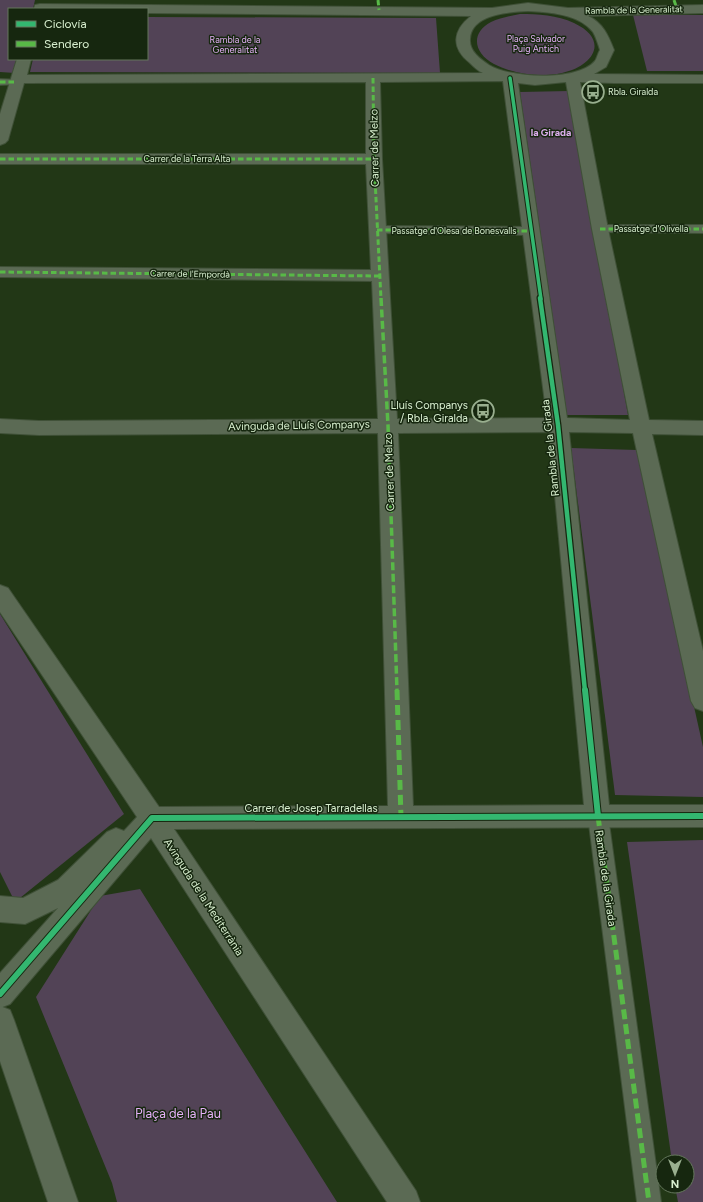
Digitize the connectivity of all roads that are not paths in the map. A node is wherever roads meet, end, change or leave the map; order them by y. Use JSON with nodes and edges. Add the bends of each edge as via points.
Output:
{"nodes":[{"id":1,"x":378,"y":5,"type":"edge"},
{"id":2,"x":676,"y":5,"type":"edge"},
{"id":3,"x":41,"y":6,"type":"edge"},
{"id":4,"x":495,"y":7,"type":"edge"},
{"id":5,"x":561,"y":8,"type":"edge"},
{"id":6,"x":703,"y":9,"type":"edge"},
{"id":7,"x":24,"y":60,"type":"edge"},
{"id":8,"x":508,"y":77,"type":"junction"},
{"id":9,"x":574,"y":77,"type":"junction"},
{"id":10,"x":374,"y":78,"type":"junction"},
{"id":11,"x":703,"y":79,"type":"edge"},
{"id":12,"x":18,"y":80,"type":"junction"},
{"id":13,"x":0,"y":82,"type":"edge"},
{"id":14,"x":0,"y":140,"type":"edge"},
{"id":15,"x":0,"y":159,"type":"edge"},
{"id":16,"x":374,"y":159,"type":"junction"},
{"id":17,"x":600,"y":229,"type":"junction"},
{"id":18,"x":703,"y":229,"type":"edge"},
{"id":19,"x":377,"y":230,"type":"junction"},
{"id":20,"x":532,"y":231,"type":"junction"},
{"id":21,"x":0,"y":272,"type":"edge"},
{"id":22,"x":379,"y":276,"type":"junction"},
{"id":23,"x":388,"y":425,"type":"junction"},
{"id":24,"x":558,"y":425,"type":"junction"},
{"id":25,"x":0,"y":426,"type":"edge"},
{"id":26,"x":641,"y":427,"type":"junction"},
{"id":27,"x":39,"y":428,"type":"junction"},
{"id":28,"x":703,"y":428,"type":"edge"},
{"id":29,"x":0,"y":438,"type":"edge"},
{"id":30,"x":0,"y":594,"type":"edge"},
{"id":31,"x":703,"y":701,"type":"edge"},
{"id":32,"x":149,"y":814,"type":"junction"},
{"id":33,"x":598,"y":816,"type":"junction"},
{"id":34,"x":703,"y":816,"type":"edge"},
{"id":35,"x":401,"y":817,"type":"junction"},
{"id":36,"x":0,"y":909,"type":"edge"},
{"id":37,"x":0,"y":994,"type":"edge"},
{"id":38,"x":0,"y":1020,"type":"edge"},
{"id":39,"x":63,"y":1202,"type":"edge"},
{"id":40,"x":405,"y":1202,"type":"edge"},
{"id":41,"x":649,"y":1202,"type":"edge"}],
"edges":[{"from":1,"to":3,"type":"street"},
{"from":1,"to":4,"type":"street"},
{"from":2,"to":5,"type":"street","name":"Rambla de la Generalitat"},
{"from":2,"to":6,"type":"street","name":"Rambla de la Generalitat"},
{"from":4,"to":5,"type":"street"},
{"from":4,"to":8,"type":"street","via":[[466,28],[462,38],[464,49],[472,60],[486,70]]},
{"from":5,"to":9,"type":"street","via":[[597,28],[605,39],[607,50],[603,60],[592,70]]},
{"from":7,"to":12,"type":"street"},
{"from":8,"to":9,"type":"street","via":[[531,81]]},
{"from":8,"to":10,"type":"street"},
{"from":8,"to":20,"type":"street","name":"Rambla de la Girada"},
{"from":9,"to":11,"type":"street"},
{"from":9,"to":17,"type":"street"},
{"from":10,"to":12,"type":"street"},
{"from":10,"to":16,"type":"street","name":"Carrer de Melzo"},
{"from":12,"to":13,"type":"street"},
{"from":12,"to":14,"type":"street"},
{"from":15,"to":16,"type":"street","name":"Carrer de la Terra Alta"},
{"from":16,"to":19,"type":"street","name":"Carrer de Melzo"},
{"from":17,"to":18,"type":"street","name":"Passatge d'Olivella"},
{"from":17,"to":26,"type":"street"},
{"from":19,"to":20,"type":"street","name":"Passatge d'Olesa de Bonesvalls"},
{"from":19,"to":22,"type":"street","name":"Carrer de Melzo"},
{"from":20,"to":24,"type":"street","name":"Rambla de la Girada"},
{"from":21,"to":22,"type":"street","name":"Carrer de l'Empordà"},
{"from":22,"to":23,"type":"street","name":"Carrer de Melzo"},
{"from":23,"to":24,"type":"street","name":"Avinguda de Lluís Companys"},
{"from":23,"to":27,"type":"street","name":"Avinguda de Lluís Companys"},
{"from":23,"to":35,"type":"street","name":"Carrer de Melzo"},
{"from":24,"to":26,"type":"street","name":"Avinguda de Lluís Companys"},
{"from":24,"to":33,"type":"street","name":"Rambla de la Girada"},
{"from":25,"to":27,"type":"street","name":"Avinguda de Lluís Companys"},
{"from":26,"to":28,"type":"street","name":"Avinguda de Lluís Companys"},
{"from":26,"to":31,"type":"street"},
{"from":27,"to":29,"type":"street","name":"Avinguda de Lluís Companys"},
{"from":30,"to":32,"type":"street","name":"Avinguda de la Mediterrània"},
{"from":32,"to":35,"type":"street","name":"Carrer de Josep Tarradellas"},
{"from":32,"to":36,"type":"street","via":[[67,889],[25,912]]},
{"from":32,"to":37,"type":"street"},
{"from":32,"to":40,"type":"street","name":"Avinguda de la Mediterrània"},
{"from":33,"to":34,"type":"street","name":"Carrer de Josep Tarradellas"},
{"from":33,"to":35,"type":"street","name":"Carrer de Josep Tarradellas"},
{"from":33,"to":41,"type":"street","name":"Rambla de la Girada"},
{"from":38,"to":39,"type":"street"}]}
